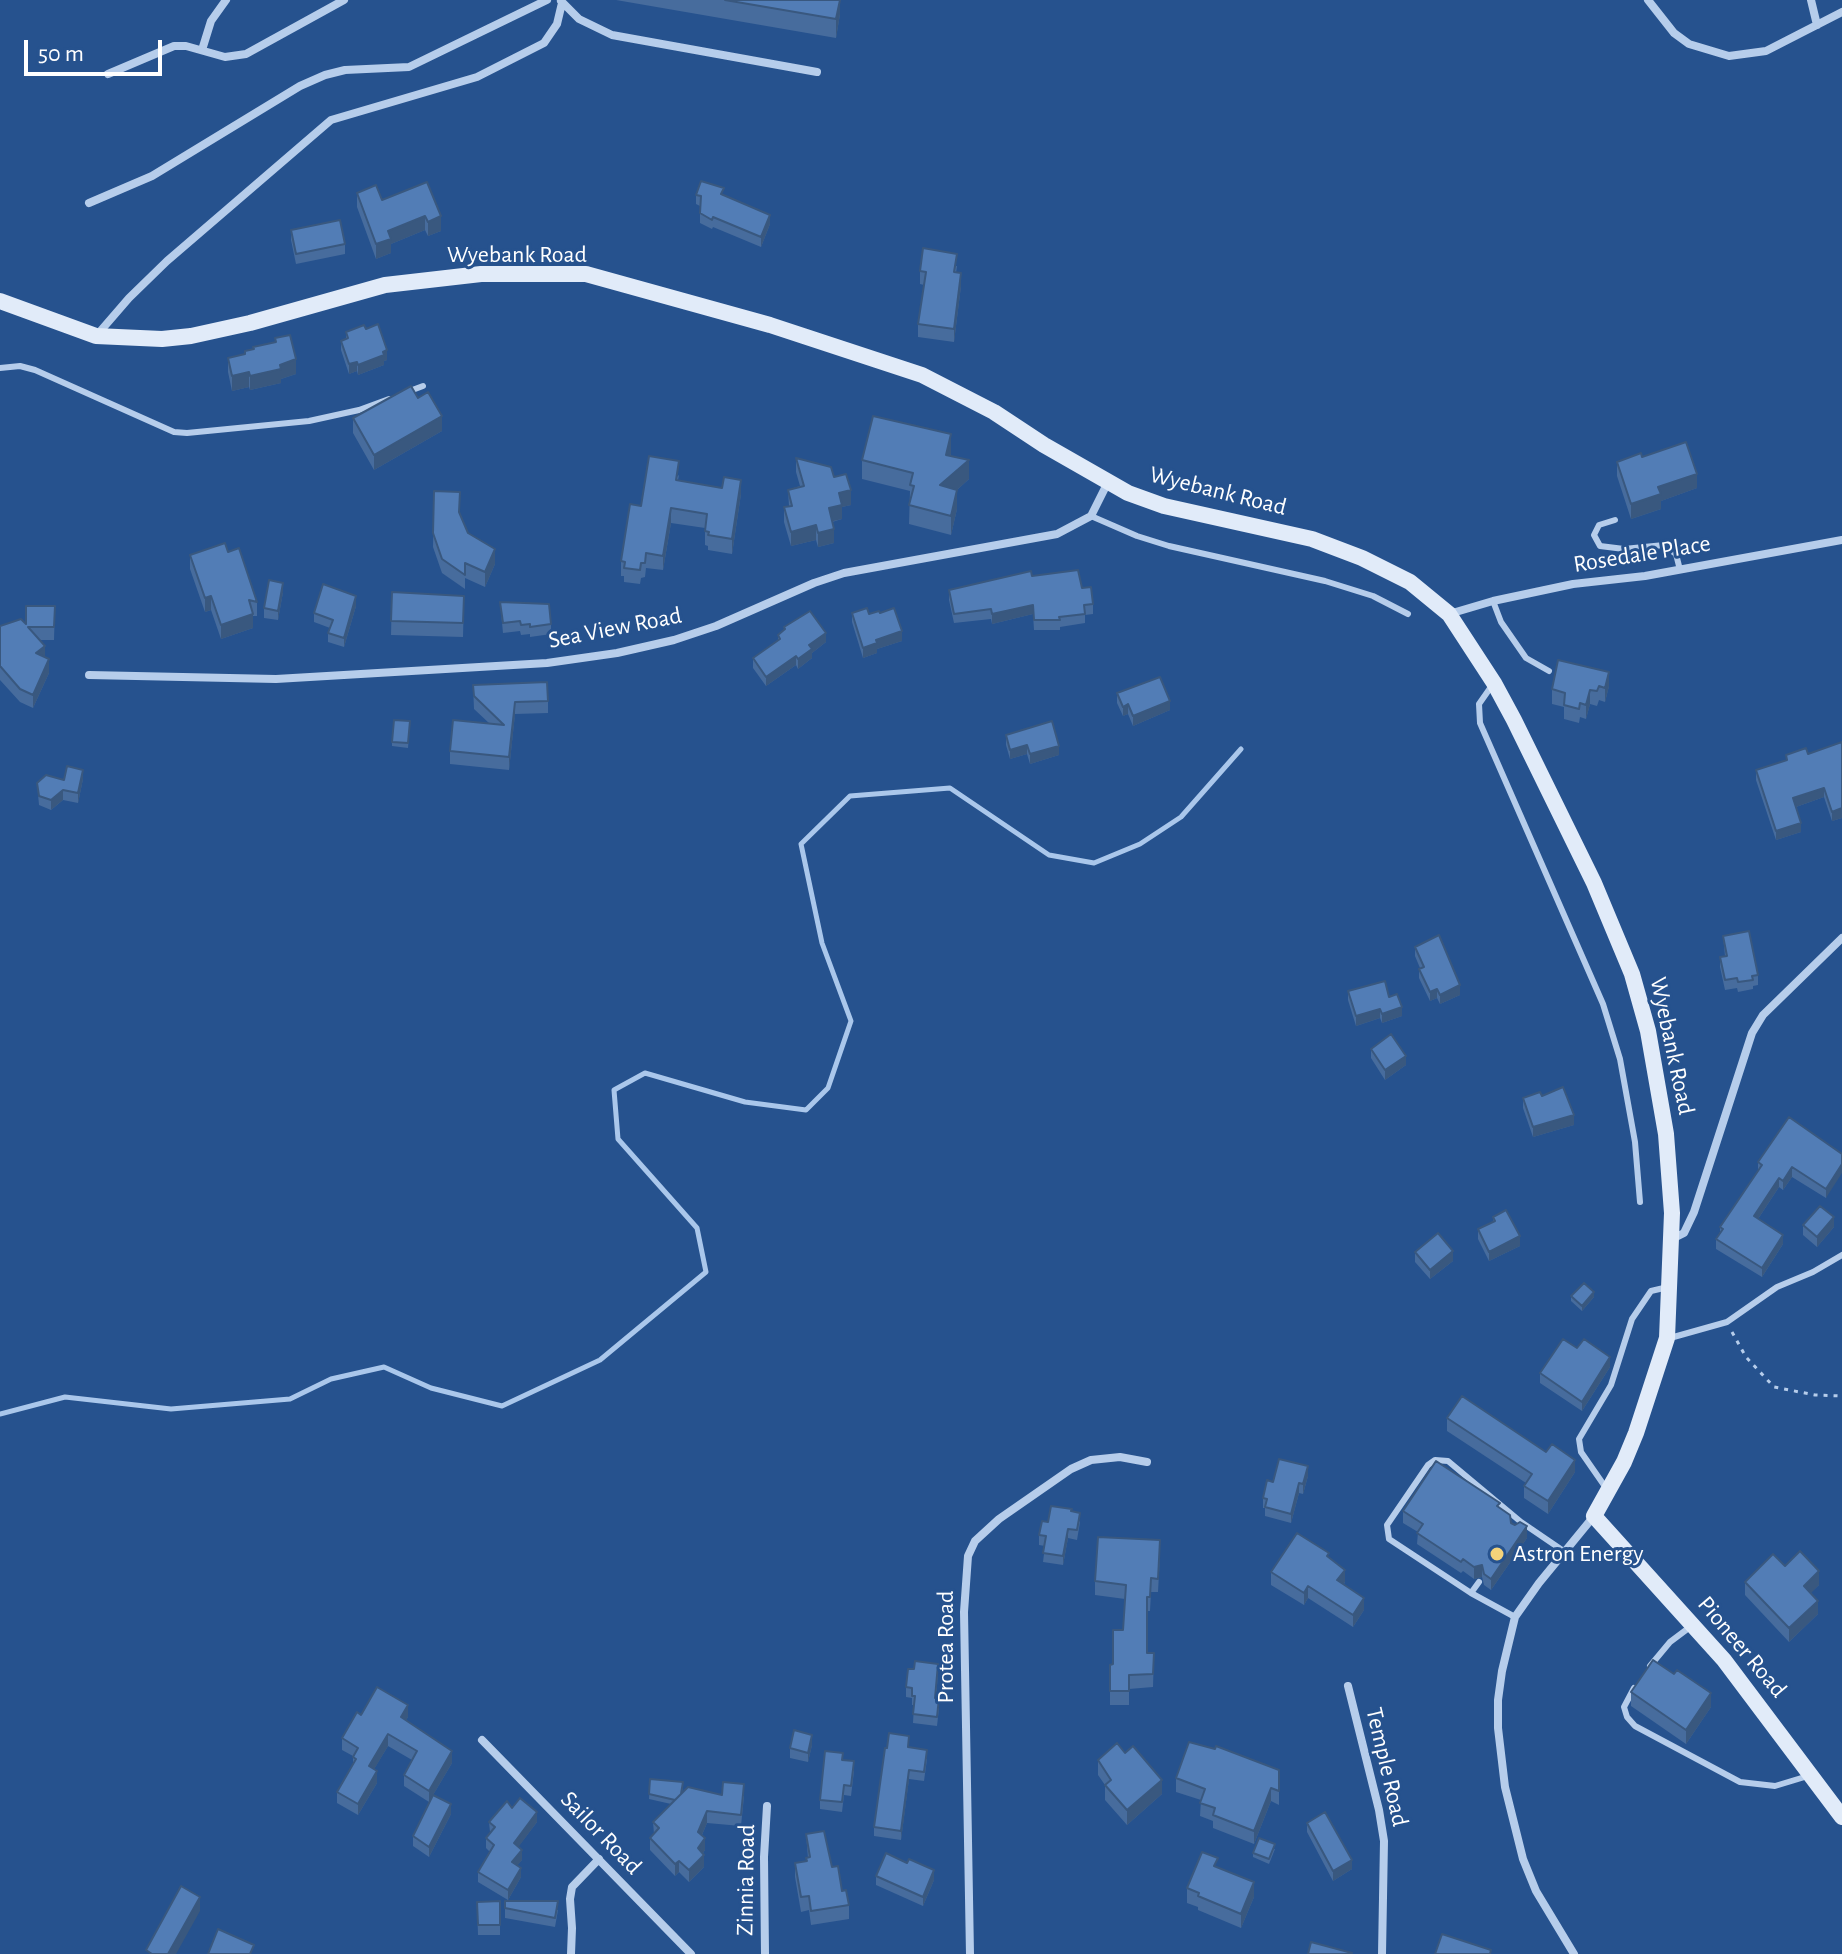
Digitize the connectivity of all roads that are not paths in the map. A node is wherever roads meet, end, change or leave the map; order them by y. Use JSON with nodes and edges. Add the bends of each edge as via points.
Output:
{"nodes":[{"id":1,"x":226,"y":0,"type":"edge"},
{"id":2,"x":344,"y":0,"type":"edge"},
{"id":3,"x":547,"y":0,"type":"edge"},
{"id":4,"x":1648,"y":0,"type":"edge"},
{"id":5,"x":1811,"y":0,"type":"edge"},
{"id":6,"x":561,"y":1,"type":"edge"},
{"id":7,"x":1842,"y":12,"type":"edge"},
{"id":8,"x":1817,"y":25,"type":"junction"},
{"id":9,"x":202,"y":50,"type":"junction"},
{"id":10,"x":817,"y":72,"type":"dead end"},
{"id":11,"x":108,"y":74,"type":"dead end"},
{"id":12,"x":89,"y":203,"type":"dead end"},
{"id":13,"x":0,"y":301,"type":"edge"},
{"id":14,"x":96,"y":336,"type":"junction"},
{"id":15,"x":0,"y":368,"type":"edge"},
{"id":16,"x":423,"y":386,"type":"dead end"},
{"id":17,"x":1108,"y":481,"type":"junction"},
{"id":18,"x":1091,"y":516,"type":"junction"},
{"id":19,"x":1615,"y":520,"type":"dead end"},
{"id":20,"x":1842,"y":540,"type":"edge"},
{"id":21,"x":1680,"y":570,"type":"junction"},
{"id":22,"x":1493,"y":601,"type":"junction"},
{"id":23,"x":1408,"y":614,"type":"dead end"},
{"id":24,"x":1449,"y":614,"type":"junction"},
{"id":25,"x":1549,"y":671,"type":"dead end"},
{"id":26,"x":89,"y":675,"type":"dead end"},
{"id":27,"x":1494,"y":683,"type":"junction"},
{"id":28,"x":1842,"y":938,"type":"edge"},
{"id":29,"x":1640,"y":1202,"type":"dead end"},
{"id":30,"x":1671,"y":1240,"type":"junction"},
{"id":31,"x":1842,"y":1255,"type":"edge"},
{"id":32,"x":1671,"y":1287,"type":"junction"},
{"id":33,"x":1667,"y":1338,"type":"junction"},
{"id":34,"x":1147,"y":1462,"type":"dead end"},
{"id":35,"x":1608,"y":1491,"type":"junction"},
{"id":36,"x":1594,"y":1516,"type":"junction"},
{"id":37,"x":1521,"y":1522,"type":"junction"},
{"id":38,"x":1515,"y":1530,"type":"edge"},
{"id":39,"x":1565,"y":1552,"type":"junction"},
{"id":40,"x":1479,"y":1582,"type":"dead end"},
{"id":41,"x":1471,"y":1593,"type":"junction"},
{"id":42,"x":1515,"y":1617,"type":"junction"},
{"id":43,"x":1693,"y":1625,"type":"junction"},
{"id":44,"x":1644,"y":1674,"type":"edge"},
{"id":45,"x":1348,"y":1686,"type":"dead end"},
{"id":46,"x":1636,"y":1687,"type":"edge"},
{"id":47,"x":482,"y":1740,"type":"dead end"},
{"id":48,"x":1812,"y":1775,"type":"junction"},
{"id":49,"x":767,"y":1806,"type":"dead end"},
{"id":50,"x":1842,"y":1817,"type":"edge"},
{"id":51,"x":599,"y":1859,"type":"junction"},
{"id":52,"x":571,"y":1954,"type":"edge"},
{"id":53,"x":691,"y":1954,"type":"edge"},
{"id":54,"x":765,"y":1954,"type":"edge"},
{"id":55,"x":970,"y":1954,"type":"edge"},
{"id":56,"x":1382,"y":1954,"type":"edge"},
{"id":57,"x":1574,"y":1954,"type":"edge"}],
"edges":[{"from":1,"to":9,"type":"street","via":[[211,21]]},
{"from":2,"to":9,"type":"street","via":[[246,54],[225,57]]},
{"from":3,"to":12,"type":"street","via":[[409,67],[345,70],[300,86],[152,176]]},
{"from":4,"to":8,"type":"street","via":[[1689,44],[1729,56],[1766,51]]},
{"from":5,"to":8,"type":"street"},
{"from":6,"to":10,"type":"street","via":[[579,19],[612,35]]},
{"from":6,"to":14,"type":"street","via":[[557,24],[544,43],[477,77],[331,120],[167,261]]},
{"from":7,"to":8,"type":"street"},
{"from":9,"to":11,"type":"street","via":[[174,46]]},
{"from":13,"to":14,"type":"main road","name":"Wyebank Road"},
{"from":14,"to":17,"type":"main road","name":"Wyebank Road","via":[[191,336],[385,285],[481,274],[586,274],[770,325],[922,375]]},
{"from":15,"to":16,"type":"lane","via":[[35,370],[156,426],[187,433],[309,421],[359,410]]},
{"from":17,"to":18,"type":"street"},
{"from":17,"to":24,"type":"main road","name":"Wyebank Road","via":[[1164,506],[1312,539],[1362,558],[1410,582]]},
{"from":18,"to":23,"type":"lane","via":[[1169,546],[1325,581]]},
{"from":18,"to":26,"type":"street","name":"Sea View Road","via":[[1057,534],[844,573],[716,626],[603,655],[276,679]]},
{"from":19,"to":21,"type":"lane","via":[[1599,525],[1594,535],[1600,546],[1664,545],[1676,554]]},
{"from":20,"to":21,"type":"street","name":"Rosedale Place"},
{"from":21,"to":22,"type":"street","name":"Rosedale Place"},
{"from":22,"to":24,"type":"street","name":"Rosedale Place"},
{"from":22,"to":25,"type":"lane","via":[[1526,658]]},
{"from":24,"to":27,"type":"main road","name":"Wyebank Road"},
{"from":27,"to":29,"type":"lane","via":[[1479,704],[1480,723],[1603,1004],[1620,1059]]},
{"from":27,"to":30,"type":"main road","name":"Wyebank Road","via":[[1594,883],[1632,974],[1666,1134]]},
{"from":28,"to":30,"type":"street","via":[[1763,1015],[1752,1033],[1694,1212],[1684,1233]]},
{"from":30,"to":32,"type":"main road","name":"Wyebank Road"},
{"from":31,"to":33,"type":"lane","via":[[1777,1287],[1727,1322]]},
{"from":32,"to":33,"type":"main road","name":"Wyebank Road"},
{"from":32,"to":35,"type":"lane","via":[[1651,1291],[1632,1319],[1611,1385],[1579,1439],[1581,1452]]},
{"from":33,"to":35,"type":"main road","name":"Wyebank Road","via":[[1636,1433]]},
{"from":34,"to":55,"type":"street","name":"Protea Road","via":[[1120,1457],[1071,1469],[999,1519],[975,1541],[968,1556],[964,1612]]},
{"from":35,"to":36,"type":"main road","name":"Wyebank Road"},
{"from":36,"to":39,"type":"street"},
{"from":36,"to":43,"type":"main road","name":"Pioneer Road"},
{"from":37,"to":38,"type":"lane"},
{"from":37,"to":39,"type":"lane"},
{"from":37,"to":41,"type":"lane","via":[[1448,1461],[1428,1465],[1387,1525],[1389,1539]]},
{"from":39,"to":42,"type":"street"},
{"from":40,"to":41,"type":"lane"},
{"from":41,"to":42,"type":"lane"},
{"from":42,"to":57,"type":"street","via":[[1498,1700],[1505,1787],[1536,1891]]},
{"from":43,"to":44,"type":"lane","via":[[1660,1652]]},
{"from":43,"to":48,"type":"main road","name":"Pioneer Road"},
{"from":45,"to":56,"type":"street","name":"Temple Road","via":[[1384,1841]]},
{"from":46,"to":48,"type":"lane","via":[[1624,1707],[1635,1726],[1740,1782],[1775,1786]]},
{"from":47,"to":51,"type":"street","name":"Sailor Road"},
{"from":48,"to":50,"type":"main road","name":"Pioneer Road"},
{"from":49,"to":54,"type":"street","name":"Zinnia Road"},
{"from":51,"to":52,"type":"street","via":[[572,1887]]},
{"from":51,"to":53,"type":"street","name":"Sailor Road"}]}
